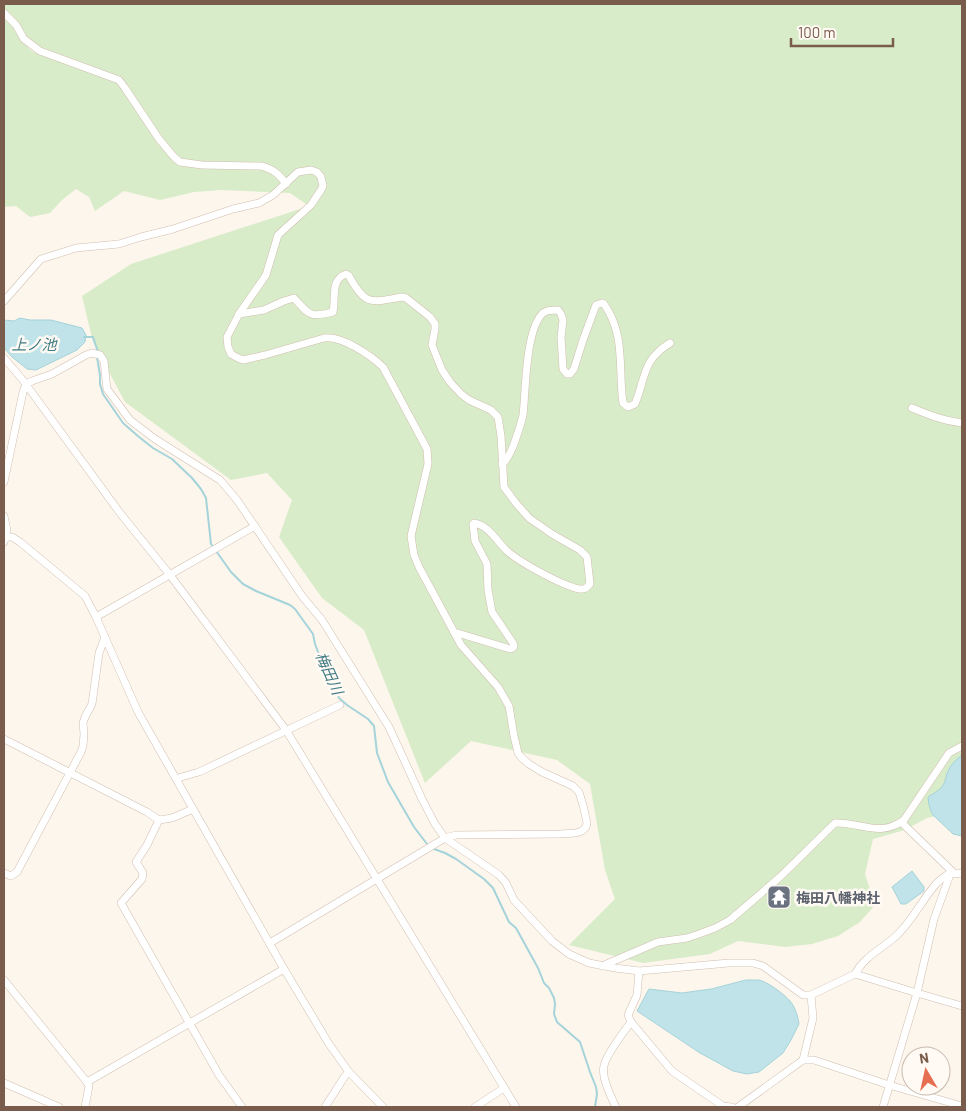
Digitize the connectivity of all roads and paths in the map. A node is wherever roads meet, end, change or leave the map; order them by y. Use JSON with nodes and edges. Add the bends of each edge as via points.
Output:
{"nodes":[{"id":1,"x":4,"y":13,"type":"edge"},
{"id":2,"x":286,"y":184,"type":"junction"},
{"id":3,"x":4,"y":301,"type":"edge"},
{"id":4,"x":239,"y":314,"type":"junction"},
{"id":5,"x":670,"y":343,"type":"dead end"},
{"id":6,"x":4,"y":358,"type":"edge"},
{"id":7,"x":26,"y":384,"type":"junction"},
{"id":8,"x":912,"y":408,"type":"dead end"},
{"id":9,"x":962,"y":423,"type":"edge"},
{"id":10,"x":502,"y":464,"type":"junction"},
{"id":11,"x":4,"y":482,"type":"edge"},
{"id":12,"x":4,"y":516,"type":"edge"},
{"id":13,"x":255,"y":526,"type":"junction"},
{"id":14,"x":4,"y":538,"type":"edge"},
{"id":15,"x":170,"y":575,"type":"junction"},
{"id":16,"x":96,"y":617,"type":"junction"},
{"id":17,"x":454,"y":632,"type":"junction"},
{"id":18,"x":104,"y":637,"type":"junction"},
{"id":19,"x":340,"y":705,"type":"dead end"},
{"id":20,"x":286,"y":730,"type":"junction"},
{"id":21,"x":4,"y":739,"type":"edge"},
{"id":22,"x":962,"y":746,"type":"edge"},
{"id":23,"x":69,"y":772,"type":"junction"},
{"id":24,"x":177,"y":780,"type":"junction"},
{"id":25,"x":193,"y":810,"type":"junction"},
{"id":26,"x":159,"y":820,"type":"junction"},
{"id":27,"x":901,"y":822,"type":"junction"},
{"id":28,"x":445,"y":838,"type":"junction"},
{"id":29,"x":952,"y":872,"type":"junction"},
{"id":30,"x":4,"y":873,"type":"edge"},
{"id":31,"x":962,"y":873,"type":"edge"},
{"id":32,"x":376,"y":880,"type":"junction"},
{"id":33,"x":270,"y":943,"type":"junction"},
{"id":34,"x":602,"y":966,"type":"junction"},
{"id":35,"x":284,"y":968,"type":"junction"},
{"id":36,"x":639,"y":971,"type":"junction"},
{"id":37,"x":855,"y":974,"type":"junction"},
{"id":38,"x":4,"y":980,"type":"edge"},
{"id":39,"x":916,"y":993,"type":"junction"},
{"id":40,"x":811,"y":995,"type":"junction"},
{"id":41,"x":962,"y":1006,"type":"edge"},
{"id":42,"x":631,"y":1022,"type":"junction"},
{"id":43,"x":190,"y":1024,"type":"junction"},
{"id":44,"x":803,"y":1060,"type":"junction"},
{"id":45,"x":349,"y":1072,"type":"junction"},
{"id":46,"x":87,"y":1082,"type":"junction"},
{"id":47,"x":4,"y":1083,"type":"edge"},
{"id":48,"x":889,"y":1085,"type":"junction"},
{"id":49,"x":504,"y":1088,"type":"junction"},
{"id":50,"x":962,"y":1106,"type":"edge"},
{"id":51,"x":59,"y":1107,"type":"edge"},
{"id":52,"x":85,"y":1107,"type":"edge"},
{"id":53,"x":242,"y":1107,"type":"edge"},
{"id":54,"x":324,"y":1107,"type":"edge"},
{"id":55,"x":383,"y":1107,"type":"edge"},
{"id":56,"x":475,"y":1107,"type":"edge"},
{"id":57,"x":516,"y":1107,"type":"edge"},
{"id":58,"x":616,"y":1107,"type":"edge"},
{"id":59,"x":732,"y":1107,"type":"edge"},
{"id":60,"x":738,"y":1107,"type":"edge"},
{"id":61,"x":883,"y":1107,"type":"edge"}],
"edges":[{"from":1,"to":2,"type":"street","via":[[16,24],[24,39],[40,51],[119,80],[158,139],[180,162],[261,166],[275,171]]},
{"from":2,"to":3,"type":"street","via":[[259,203],[119,244],[76,248],[41,259]]},
{"from":2,"to":4,"type":"street","via":[[298,172],[311,170],[321,177],[323,186],[311,205],[278,235],[266,275]]},
{"from":4,"to":10,"type":"street","via":[[264,310],[294,298],[304,310],[315,315],[334,312],[336,282],[346,274],[360,294],[370,301],[406,298],[435,324],[432,345],[450,382],[465,397],[498,417]]},
{"from":4,"to":17,"type":"street","via":[[227,337],[231,354],[243,360],[330,337],[350,344],[383,367],[427,449],[428,464],[411,536],[419,567]]},
{"from":5,"to":10,"type":"street","via":[[654,355],[646,368],[635,404],[628,407],[623,403],[621,392],[621,355],[616,328],[604,304],[596,305],[570,374],[563,370],[561,314],[558,310],[543,313],[532,334],[520,428],[512,450]]},
{"from":6,"to":7,"type":"street"},
{"from":7,"to":11,"type":"street"},
{"from":7,"to":13,"type":"street","via":[[52,374],[86,354],[98,354],[104,361],[107,389],[130,420],[220,480]]},
{"from":7,"to":15,"type":"street","via":[[114,505]]},
{"from":8,"to":9,"type":"street","via":[[935,418]]},
{"from":10,"to":17,"type":"street","via":[[504,487],[514,502],[529,518],[587,557],[590,584],[579,589],[528,566],[507,551],[484,527],[474,523],[475,541],[487,564],[492,612],[514,646],[510,650]]},
{"from":12,"to":14,"type":"street","via":[[7,530]]},
{"from":13,"to":15,"type":"street"},
{"from":13,"to":28,"type":"street","via":[[322,620],[388,727],[422,799]]},
{"from":14,"to":16,"type":"street","via":[[12,537],[20,542],[85,596]]},
{"from":15,"to":16,"type":"street"},
{"from":15,"to":20,"type":"street"},
{"from":16,"to":18,"type":"street"},
{"from":17,"to":28,"type":"street","via":[[461,645],[498,688],[508,706],[518,753],[529,764],[579,792],[587,823],[582,831],[576,833],[456,835]]},
{"from":18,"to":23,"type":"street","via":[[92,704],[83,723],[84,746]]},
{"from":18,"to":24,"type":"street","via":[[138,712]]},
{"from":19,"to":20,"type":"street"},
{"from":20,"to":24,"type":"street"},
{"from":20,"to":32,"type":"street"},
{"from":21,"to":23,"type":"street"},
{"from":22,"to":27,"type":"street","via":[[949,753]]},
{"from":23,"to":26,"type":"street"},
{"from":23,"to":30,"type":"street","via":[[18,872],[11,876]]},
{"from":24,"to":25,"type":"street"},
{"from":25,"to":26,"type":"street"},
{"from":25,"to":33,"type":"street"},
{"from":26,"to":43,"type":"street","via":[[136,862],[143,873],[142,879],[121,903]]},
{"from":27,"to":29,"type":"street"},
{"from":27,"to":34,"type":"street","via":[[880,829],[835,823],[730,920],[687,938],[658,942]]},
{"from":28,"to":32,"type":"street"},
{"from":28,"to":34,"type":"street","via":[[499,875],[514,900],[552,941],[578,959]]},
{"from":29,"to":31,"type":"street"},
{"from":29,"to":37,"type":"street","via":[[936,884],[904,929],[865,960]]},
{"from":29,"to":39,"type":"street","via":[[934,918]]},
{"from":32,"to":33,"type":"street"},
{"from":32,"to":49,"type":"street"},
{"from":33,"to":35,"type":"street"},
{"from":34,"to":36,"type":"street"},
{"from":35,"to":43,"type":"street"},
{"from":35,"to":45,"type":"street"},
{"from":36,"to":40,"type":"street","via":[[753,963],[763,966],[803,995]]},
{"from":36,"to":42,"type":"street","via":[[637,995],[628,1016]]},
{"from":37,"to":39,"type":"street"},
{"from":37,"to":40,"type":"street"},
{"from":38,"to":46,"type":"street"},
{"from":39,"to":41,"type":"street"},
{"from":39,"to":48,"type":"street"},
{"from":40,"to":44,"type":"street","via":[[813,1018]]},
{"from":42,"to":58,"type":"street","via":[[604,1065],[604,1076]]},
{"from":42,"to":59,"type":"street","via":[[672,1071],[723,1106]]},
{"from":43,"to":46,"type":"street"},
{"from":43,"to":53,"type":"street","via":[[219,1075]]},
{"from":44,"to":48,"type":"street","via":[[814,1060]]},
{"from":44,"to":60,"type":"street"},
{"from":45,"to":54,"type":"street"},
{"from":45,"to":55,"type":"street"},
{"from":46,"to":52,"type":"street"},
{"from":47,"to":51,"type":"street"},
{"from":48,"to":50,"type":"street"},
{"from":48,"to":61,"type":"street"},
{"from":49,"to":56,"type":"street"},
{"from":49,"to":57,"type":"street"}]}
